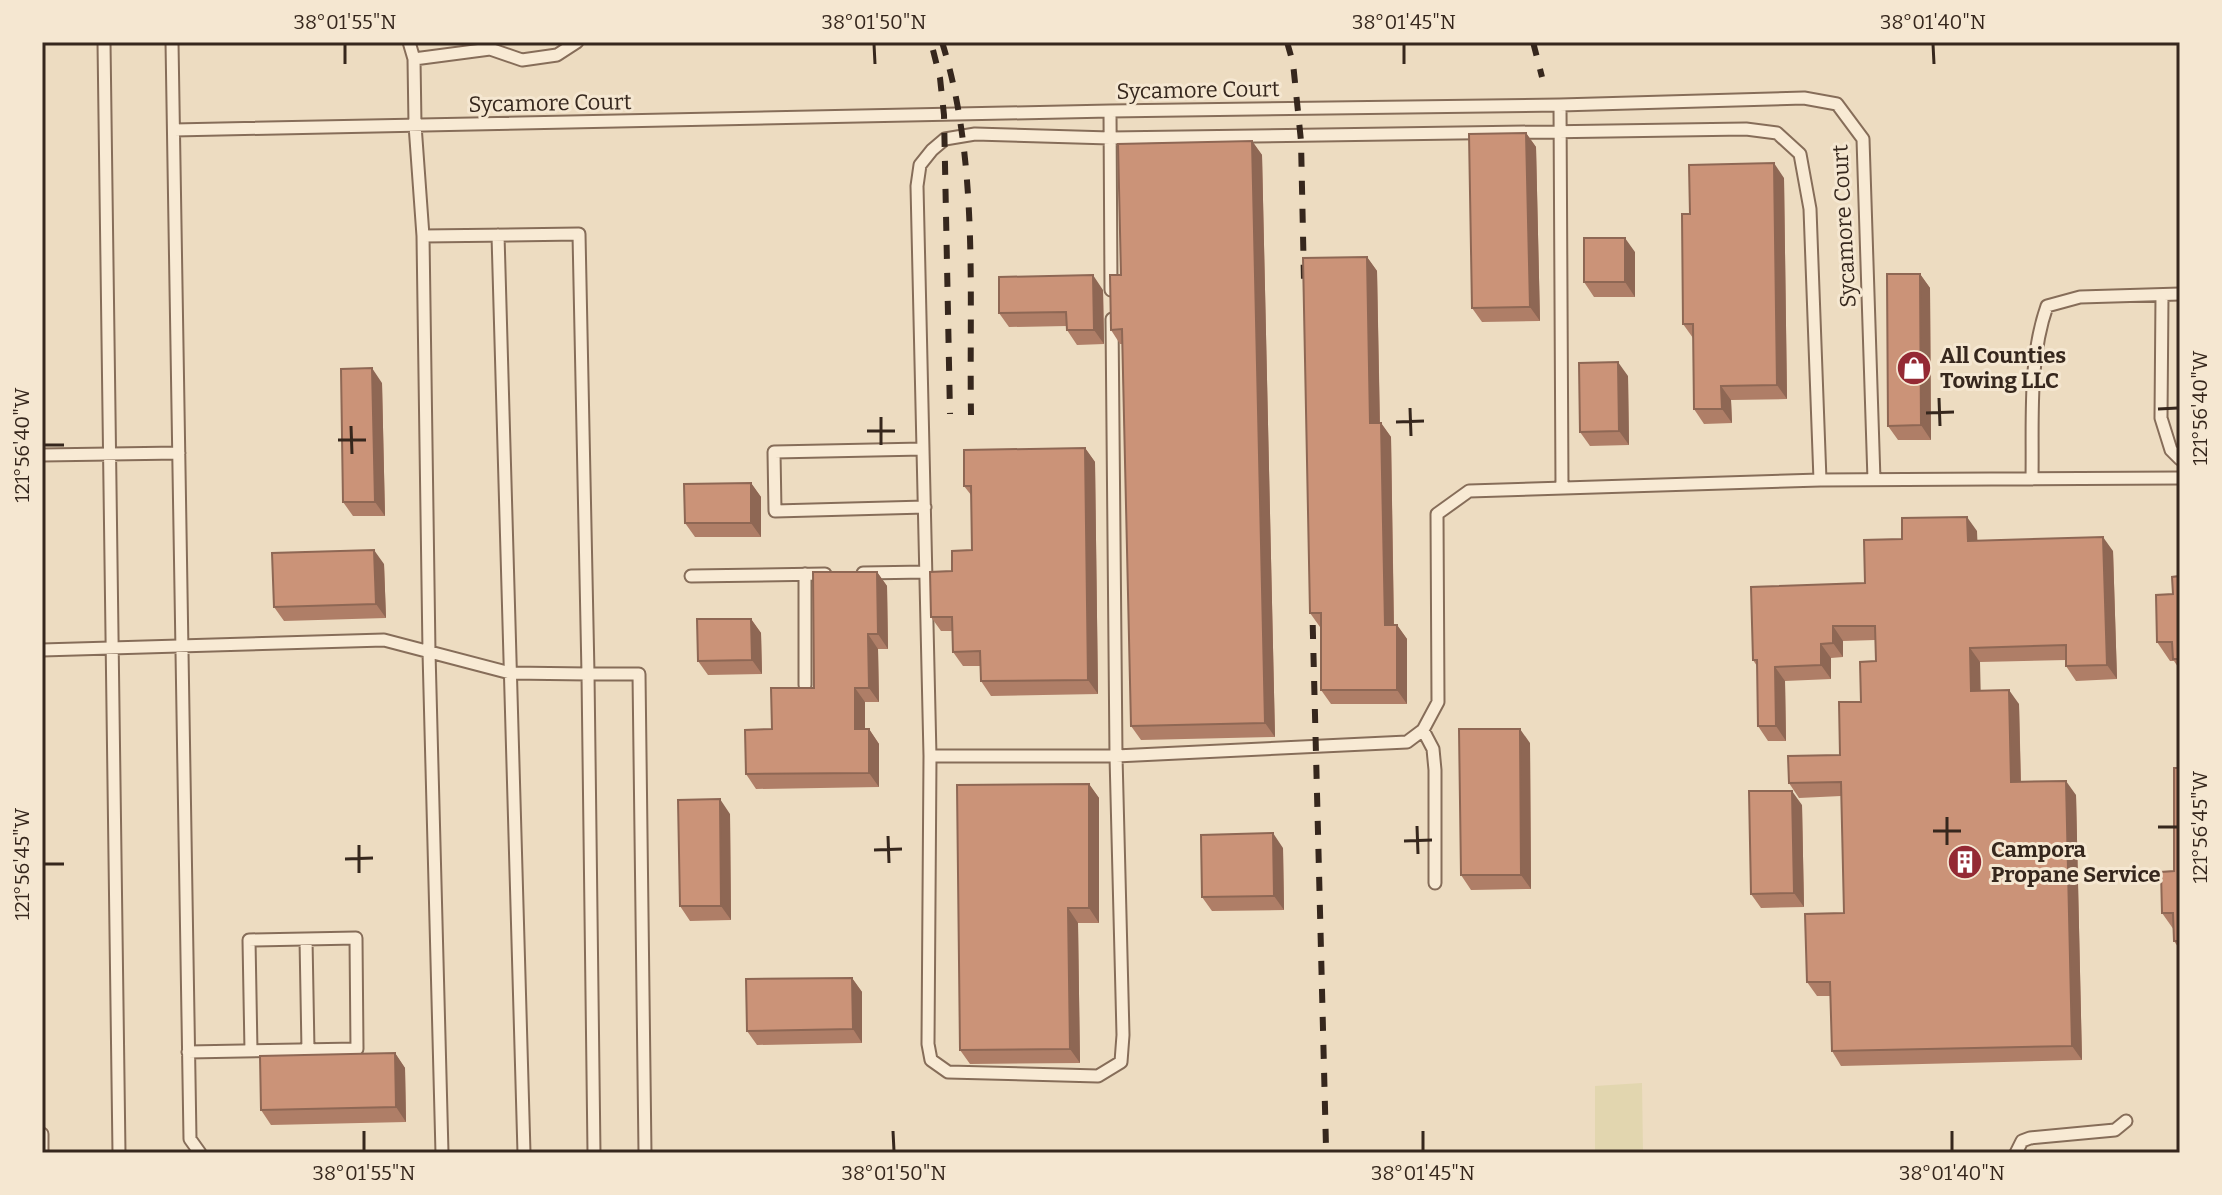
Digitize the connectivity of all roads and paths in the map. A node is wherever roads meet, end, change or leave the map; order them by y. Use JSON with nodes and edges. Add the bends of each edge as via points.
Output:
{"nodes":[{"id":1,"x":104,"y":42,"type":"edge"},
{"id":2,"x":172,"y":42,"type":"edge"},
{"id":3,"x":409,"y":42,"type":"edge"},
{"id":4,"x":577,"y":42,"type":"edge"},
{"id":5,"x":491,"y":45,"type":"edge"},
{"id":6,"x":414,"y":59,"type":"junction"},
{"id":7,"x":1560,"y":105,"type":"junction"},
{"id":8,"x":1110,"y":111,"type":"junction"},
{"id":9,"x":415,"y":125,"type":"junction"},
{"id":10,"x":174,"y":130,"type":"junction"},
{"id":11,"x":1560,"y":131,"type":"junction"},
{"id":12,"x":1110,"y":138,"type":"junction"},
{"id":13,"x":498,"y":235,"type":"junction"},
{"id":14,"x":423,"y":236,"type":"junction"},
{"id":15,"x":2180,"y":294,"type":"edge"},
{"id":16,"x":2162,"y":295,"type":"junction"},
{"id":17,"x":1112,"y":296,"type":"edge"},
{"id":18,"x":1112,"y":312,"type":"edge"},
{"id":19,"x":923,"y":449,"type":"junction"},
{"id":20,"x":179,"y":453,"type":"junction"},
{"id":21,"x":108,"y":454,"type":"junction"},
{"id":22,"x":42,"y":455,"type":"edge"},
{"id":23,"x":2180,"y":459,"type":"edge"},
{"id":24,"x":2180,"y":478,"type":"edge"},
{"id":25,"x":2032,"y":479,"type":"junction"},
{"id":26,"x":1820,"y":480,"type":"junction"},
{"id":27,"x":1874,"y":480,"type":"junction"},
{"id":28,"x":1562,"y":487,"type":"junction"},
{"id":29,"x":925,"y":507,"type":"junction"},
{"id":30,"x":926,"y":572,"type":"junction"},
{"id":31,"x":805,"y":574,"type":"junction"},
{"id":32,"x":835,"y":574,"type":"edge"},
{"id":33,"x":850,"y":574,"type":"edge"},
{"id":34,"x":691,"y":576,"type":"dead end"},
{"id":35,"x":182,"y":646,"type":"junction"},
{"id":36,"x":111,"y":648,"type":"junction"},
{"id":37,"x":42,"y":650,"type":"edge"},
{"id":38,"x":429,"y":652,"type":"junction"},
{"id":39,"x":510,"y":673,"type":"junction"},
{"id":40,"x":588,"y":674,"type":"junction"},
{"id":41,"x":805,"y":685,"type":"edge"},
{"id":42,"x":1423,"y":730,"type":"junction"},
{"id":43,"x":930,"y":756,"type":"junction"},
{"id":44,"x":1116,"y":756,"type":"junction"},
{"id":45,"x":1435,"y":883,"type":"dead end"},
{"id":46,"x":306,"y":939,"type":"junction"},
{"id":47,"x":308,"y":1050,"type":"junction"},
{"id":48,"x":251,"y":1051,"type":"junction"},
{"id":49,"x":188,"y":1052,"type":"junction"},
{"id":50,"x":2126,"y":1121,"type":"dead end"},
{"id":51,"x":42,"y":1134,"type":"edge"},
{"id":52,"x":42,"y":1153,"type":"edge"},
{"id":53,"x":119,"y":1153,"type":"edge"},
{"id":54,"x":200,"y":1153,"type":"edge"},
{"id":55,"x":442,"y":1153,"type":"edge"},
{"id":56,"x":524,"y":1153,"type":"edge"},
{"id":57,"x":594,"y":1153,"type":"edge"},
{"id":58,"x":645,"y":1153,"type":"edge"},
{"id":59,"x":2016,"y":1153,"type":"edge"}],
"edges":[{"from":1,"to":21,"type":"lane"},
{"from":2,"to":10,"type":"lane"},
{"from":3,"to":6,"type":"lane"},
{"from":4,"to":5,"type":"lane","via":[[557,55],[522,60]]},
{"from":5,"to":6,"type":"lane"},
{"from":6,"to":9,"type":"lane"},
{"from":7,"to":8,"type":"lane","name":"Sycamore Court"},
{"from":7,"to":11,"type":"lane"},
{"from":7,"to":27,"type":"lane","name":"Sycamore Court","via":[[1804,98],[1837,104],[1863,139]]},
{"from":8,"to":9,"type":"lane","name":"Sycamore Court"},
{"from":8,"to":12,"type":"lane"},
{"from":9,"to":10,"type":"lane","name":"Sycamore Court"},
{"from":9,"to":14,"type":"lane"},
{"from":10,"to":20,"type":"lane"},
{"from":11,"to":12,"type":"lane"},
{"from":11,"to":26,"type":"lane","via":[[1746,129],[1777,133],[1800,154],[1810,209]]},
{"from":11,"to":28,"type":"lane"},
{"from":12,"to":17,"type":"lane"},
{"from":12,"to":19,"type":"lane","via":[[963,136],[945,139],[920,165]]},
{"from":13,"to":14,"type":"lane"},
{"from":13,"to":39,"type":"lane"},
{"from":13,"to":40,"type":"lane","via":[[579,234]]},
{"from":14,"to":38,"type":"lane"},
{"from":15,"to":16,"type":"lane"},
{"from":16,"to":23,"type":"lane","via":[[2161,418],[2171,450]]},
{"from":16,"to":25,"type":"lane","via":[[2080,297],[2047,306],[2035,367]]},
{"from":18,"to":44,"type":"lane"},
{"from":19,"to":29,"type":"lane"},
{"from":19,"to":29,"type":"lane","via":[[774,452],[775,511]]},
{"from":20,"to":21,"type":"lane"},
{"from":20,"to":35,"type":"lane"},
{"from":21,"to":22,"type":"lane"},
{"from":21,"to":36,"type":"lane"},
{"from":24,"to":25,"type":"lane"},
{"from":25,"to":27,"type":"lane"},
{"from":26,"to":27,"type":"lane"},
{"from":26,"to":28,"type":"lane"},
{"from":28,"to":42,"type":"lane","via":[[1469,491],[1437,514],[1438,702]]},
{"from":29,"to":30,"type":"lane"},
{"from":30,"to":33,"type":"lane"},
{"from":30,"to":43,"type":"lane"},
{"from":31,"to":32,"type":"lane"},
{"from":31,"to":34,"type":"lane"},
{"from":31,"to":41,"type":"lane"},
{"from":35,"to":36,"type":"lane"},
{"from":35,"to":38,"type":"lane","via":[[384,640]]},
{"from":35,"to":49,"type":"lane"},
{"from":36,"to":37,"type":"lane"},
{"from":36,"to":53,"type":"lane"},
{"from":38,"to":39,"type":"lane"},
{"from":38,"to":55,"type":"lane"},
{"from":39,"to":40,"type":"lane"},
{"from":39,"to":56,"type":"lane"},
{"from":40,"to":57,"type":"lane"},
{"from":40,"to":58,"type":"lane","via":[[639,674]]},
{"from":42,"to":44,"type":"lane","via":[[1407,742]]},
{"from":42,"to":45,"type":"lane","via":[[1433,749],[1435,770]]},
{"from":43,"to":44,"type":"lane"},
{"from":43,"to":44,"type":"lane","via":[[931,1060],[948,1072],[1098,1076],[1121,1062],[1123,1035]]},
{"from":46,"to":47,"type":"lane"},
{"from":46,"to":47,"type":"lane","via":[[356,938],[357,1049]]},
{"from":46,"to":48,"type":"lane","via":[[249,940]]},
{"from":47,"to":48,"type":"lane"},
{"from":48,"to":49,"type":"lane"},
{"from":49,"to":54,"type":"lane","via":[[190,1139]]},
{"from":50,"to":59,"type":"lane","via":[[2115,1130],[2030,1138]]},
{"from":51,"to":52,"type":"lane"}]}
